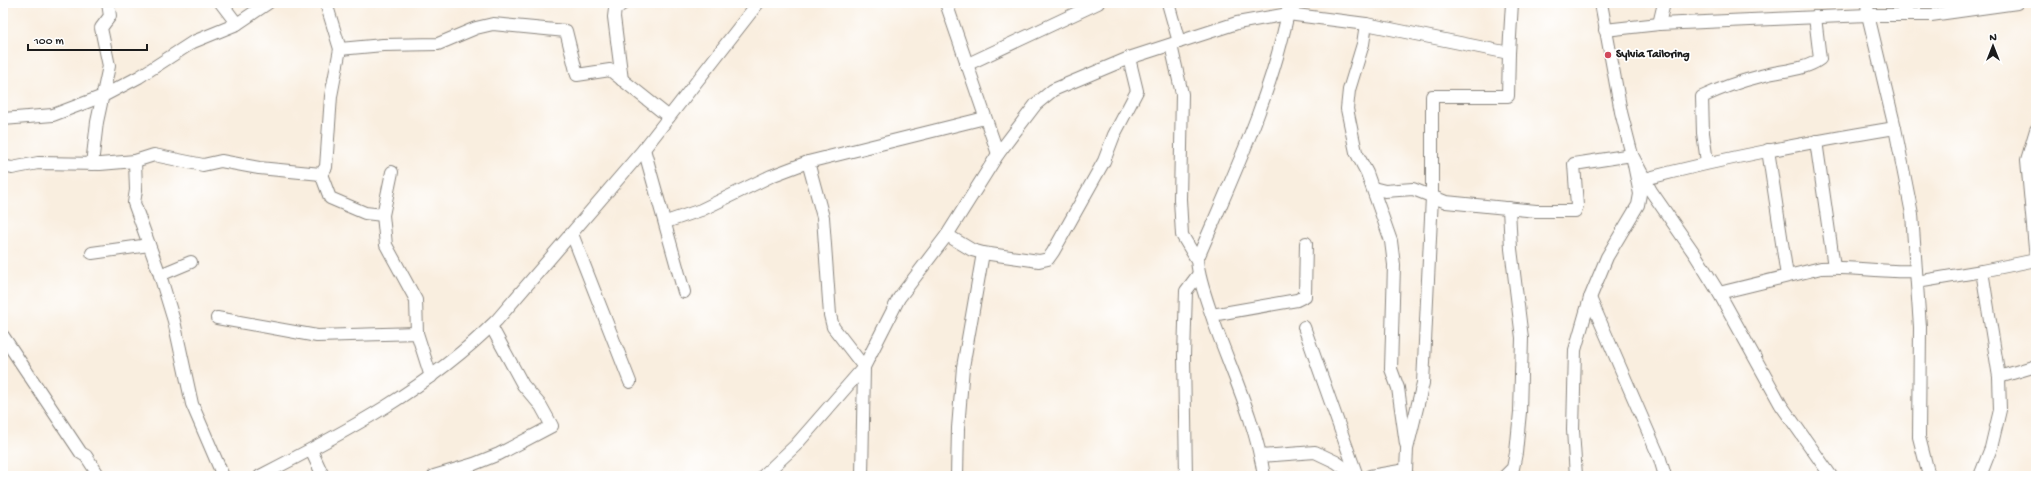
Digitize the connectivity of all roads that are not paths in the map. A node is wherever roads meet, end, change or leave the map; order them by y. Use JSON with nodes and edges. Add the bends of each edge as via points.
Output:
{"nodes":[{"id":1,"x":108,"y":3,"type":"edge"},
{"id":2,"x":221,"y":3,"type":"edge"},
{"id":3,"x":268,"y":3,"type":"edge"},
{"id":4,"x":326,"y":3,"type":"edge"},
{"id":5,"x":624,"y":3,"type":"edge"},
{"id":6,"x":758,"y":3,"type":"edge"},
{"id":7,"x":946,"y":3,"type":"edge"},
{"id":8,"x":1098,"y":3,"type":"edge"},
{"id":9,"x":1168,"y":3,"type":"edge"},
{"id":10,"x":1512,"y":3,"type":"edge"},
{"id":11,"x":1601,"y":3,"type":"edge"},
{"id":12,"x":1664,"y":3,"type":"edge"},
{"id":13,"x":1867,"y":3,"type":"edge"},
{"id":14,"x":2016,"y":3,"type":"edge"},
{"id":15,"x":1289,"y":8,"type":"edge"},
{"id":16,"x":1868,"y":16,"type":"junction"},
{"id":17,"x":1815,"y":17,"type":"junction"},
{"id":18,"x":237,"y":24,"type":"junction"},
{"id":19,"x":1366,"y":24,"type":"junction"},
{"id":20,"x":1659,"y":24,"type":"junction"},
{"id":21,"x":1605,"y":30,"type":"junction"},
{"id":22,"x":1175,"y":43,"type":"junction"},
{"id":23,"x":340,"y":49,"type":"junction"},
{"id":24,"x":1509,"y":53,"type":"junction"},
{"id":25,"x":1130,"y":58,"type":"junction"},
{"id":26,"x":966,"y":65,"type":"junction"},
{"id":27,"x":622,"y":80,"type":"junction"},
{"id":28,"x":103,"y":96,"type":"junction"},
{"id":29,"x":669,"y":117,"type":"junction"},
{"id":30,"x":985,"y":118,"type":"junction"},
{"id":31,"x":3,"y":119,"type":"edge"},
{"id":32,"x":1895,"y":128,"type":"junction"},
{"id":33,"x":2036,"y":130,"type":"edge"},
{"id":34,"x":1816,"y":141,"type":"junction"},
{"id":35,"x":644,"y":149,"type":"junction"},
{"id":36,"x":1768,"y":150,"type":"junction"},
{"id":37,"x":998,"y":154,"type":"junction"},
{"id":38,"x":1632,"y":155,"type":"junction"},
{"id":39,"x":135,"y":161,"type":"junction"},
{"id":40,"x":808,"y":162,"type":"junction"},
{"id":41,"x":1707,"y":162,"type":"junction"},
{"id":42,"x":92,"y":164,"type":"junction"},
{"id":43,"x":3,"y":166,"type":"edge"},
{"id":44,"x":392,"y":172,"type":"dead end"},
{"id":45,"x":321,"y":174,"type":"junction"},
{"id":46,"x":1645,"y":179,"type":"junction"},
{"id":47,"x":1373,"y":188,"type":"junction"},
{"id":48,"x":1432,"y":197,"type":"junction"},
{"id":49,"x":1509,"y":208,"type":"junction"},
{"id":50,"x":383,"y":215,"type":"junction"},
{"id":51,"x":666,"y":222,"type":"junction"},
{"id":52,"x":572,"y":234,"type":"junction"},
{"id":53,"x":947,"y":235,"type":"junction"},
{"id":54,"x":1306,"y":243,"type":"dead end"},
{"id":55,"x":149,"y":245,"type":"junction"},
{"id":56,"x":92,"y":253,"type":"dead end"},
{"id":57,"x":984,"y":254,"type":"junction"},
{"id":58,"x":1197,"y":260,"type":"junction"},
{"id":59,"x":2036,"y":261,"type":"edge"},
{"id":60,"x":191,"y":262,"type":"dead end"},
{"id":61,"x":1834,"y":267,"type":"junction"},
{"id":62,"x":1982,"y":272,"type":"junction"},
{"id":63,"x":160,"y":275,"type":"junction"},
{"id":64,"x":1198,"y":275,"type":"junction"},
{"id":65,"x":1787,"y":276,"type":"junction"},
{"id":66,"x":1917,"y":276,"type":"junction"},
{"id":67,"x":684,"y":292,"type":"dead end"},
{"id":68,"x":1719,"y":294,"type":"junction"},
{"id":69,"x":1590,"y":298,"type":"junction"},
{"id":70,"x":1212,"y":315,"type":"junction"},
{"id":71,"x":217,"y":318,"type":"dead end"},
{"id":72,"x":491,"y":326,"type":"junction"},
{"id":73,"x":1304,"y":327,"type":"dead end"},
{"id":74,"x":417,"y":333,"type":"junction"},
{"id":75,"x":3,"y":336,"type":"edge"},
{"id":76,"x":8,"y":354,"type":"edge"},
{"id":77,"x":2036,"y":366,"type":"edge"},
{"id":78,"x":864,"y":367,"type":"junction"},
{"id":79,"x":431,"y":376,"type":"junction"},
{"id":80,"x":1999,"y":377,"type":"junction"},
{"id":81,"x":630,"y":382,"type":"dead end"},
{"id":82,"x":1407,"y":449,"type":"junction"},
{"id":83,"x":311,"y":450,"type":"junction"},
{"id":84,"x":1261,"y":456,"type":"junction"},
{"id":85,"x":99,"y":476,"type":"edge"},
{"id":86,"x":223,"y":476,"type":"edge"},
{"id":87,"x":260,"y":476,"type":"edge"},
{"id":88,"x":323,"y":476,"type":"edge"},
{"id":89,"x":434,"y":476,"type":"edge"},
{"id":90,"x":763,"y":476,"type":"edge"},
{"id":91,"x":862,"y":476,"type":"edge"},
{"id":92,"x":957,"y":476,"type":"edge"},
{"id":93,"x":1186,"y":476,"type":"edge"},
{"id":94,"x":1264,"y":476,"type":"edge"},
{"id":95,"x":1357,"y":476,"type":"edge"},
{"id":96,"x":1370,"y":476,"type":"edge"},
{"id":97,"x":1506,"y":476,"type":"edge"},
{"id":98,"x":1576,"y":476,"type":"edge"},
{"id":99,"x":1665,"y":476,"type":"edge"},
{"id":100,"x":1831,"y":476,"type":"edge"},
{"id":101,"x":1929,"y":476,"type":"edge"},
{"id":102,"x":1980,"y":476,"type":"edge"}],
"edges":[{"from":1,"to":28,"type":"street","via":[[110,16],[101,28],[109,66]]},
{"from":2,"to":18,"type":"street"},
{"from":3,"to":18,"type":"street"},
{"from":4,"to":23,"type":"street"},
{"from":5,"to":27,"type":"street","via":[[615,9],[614,17]]},
{"from":6,"to":29,"type":"street"},
{"from":7,"to":26,"type":"street"},
{"from":8,"to":26,"type":"street"},
{"from":9,"to":22,"type":"street"},
{"from":10,"to":24,"type":"street"},
{"from":11,"to":21,"type":"street"},
{"from":12,"to":20,"type":"street"},
{"from":13,"to":16,"type":"street"},
{"from":14,"to":16,"type":"street","via":[[1931,15]]},
{"from":15,"to":19,"type":"street"},
{"from":15,"to":22,"type":"street"},
{"from":15,"to":58,"type":"street","via":[[1272,77]]},
{"from":16,"to":17,"type":"street"},
{"from":16,"to":32,"type":"street"},
{"from":17,"to":20,"type":"street"},
{"from":17,"to":41,"type":"street","via":[[1820,59],[1812,65],[1761,76],[1702,97]]},
{"from":18,"to":28,"type":"street","via":[[193,42],[139,78]]},
{"from":19,"to":24,"type":"street"},
{"from":19,"to":47,"type":"street","via":[[1363,44],[1349,90],[1347,109],[1356,152]]},
{"from":20,"to":21,"type":"street"},
{"from":21,"to":38,"type":"street"},
{"from":22,"to":25,"type":"street"},
{"from":22,"to":58,"type":"street","via":[[1182,94],[1182,235]]},
{"from":23,"to":27,"type":"street","via":[[438,44],[476,28],[494,24],[566,31],[577,76],[610,70]]},
{"from":23,"to":45,"type":"street","via":[[331,96],[326,167]]},
{"from":24,"to":48,"type":"street","via":[[1508,96],[1432,96]]},
{"from":25,"to":37,"type":"street","via":[[1068,83],[1043,97]]},
{"from":25,"to":57,"type":"street","via":[[1137,91],[1114,135],[1104,161],[1048,259],[1039,261]]},
{"from":26,"to":30,"type":"street"},
{"from":27,"to":29,"type":"street"},
{"from":28,"to":31,"type":"street","via":[[53,115]]},
{"from":28,"to":42,"type":"street"},
{"from":29,"to":35,"type":"street"},
{"from":30,"to":37,"type":"street"},
{"from":30,"to":40,"type":"street"},
{"from":32,"to":34,"type":"street"},
{"from":32,"to":66,"type":"street","via":[[1912,214]]},
{"from":33,"to":59,"type":"street","via":[[2027,160]]},
{"from":34,"to":36,"type":"street"},
{"from":34,"to":61,"type":"street"},
{"from":35,"to":51,"type":"street"},
{"from":35,"to":52,"type":"street"},
{"from":36,"to":41,"type":"street"},
{"from":36,"to":65,"type":"street"},
{"from":37,"to":53,"type":"street"},
{"from":38,"to":46,"type":"street"},
{"from":38,"to":49,"type":"street","via":[[1574,164],[1577,206],[1575,212]]},
{"from":38,"to":69,"type":"street","via":[[1640,194],[1638,205],[1607,257]]},
{"from":39,"to":42,"type":"street"},
{"from":39,"to":45,"type":"street","via":[[154,155],[203,165],[221,161],[259,168]]},
{"from":39,"to":55,"type":"street","via":[[134,203]]},
{"from":40,"to":51,"type":"street","via":[[771,176],[702,210]]},
{"from":40,"to":78,"type":"street","via":[[823,217],[833,327]]},
{"from":41,"to":46,"type":"street"},
{"from":42,"to":43,"type":"street","via":[[38,163],[12,168]]},
{"from":44,"to":50,"type":"street"},
{"from":45,"to":50,"type":"street","via":[[330,198],[365,213]]},
{"from":46,"to":68,"type":"street"},
{"from":47,"to":48,"type":"street","via":[[1385,191],[1413,190]]},
{"from":47,"to":82,"type":"street","via":[[1390,237],[1393,254],[1391,369],[1398,388]]},
{"from":48,"to":49,"type":"street","via":[[1446,202]]},
{"from":48,"to":82,"type":"street","via":[[1423,383]]},
{"from":49,"to":97,"type":"street","via":[[1511,249],[1522,338],[1516,453],[1513,468]]},
{"from":50,"to":74,"type":"street","via":[[386,244],[416,300]]},
{"from":51,"to":67,"type":"street"},
{"from":52,"to":72,"type":"street"},
{"from":52,"to":81,"type":"street"},
{"from":53,"to":57,"type":"street"},
{"from":53,"to":78,"type":"street","via":[[898,298]]},
{"from":54,"to":70,"type":"street","via":[[1304,296],[1297,300]]},
{"from":55,"to":56,"type":"street"},
{"from":55,"to":63,"type":"street"},
{"from":57,"to":92,"type":"street","via":[[963,366]]},
{"from":58,"to":64,"type":"street"},
{"from":59,"to":62,"type":"street"},
{"from":60,"to":63,"type":"street"},
{"from":61,"to":65,"type":"street","via":[[1809,269]]},
{"from":61,"to":66,"type":"street"},
{"from":62,"to":66,"type":"street"},
{"from":62,"to":80,"type":"street"},
{"from":63,"to":86,"type":"street","via":[[174,321],[192,404]]},
{"from":64,"to":70,"type":"street"},
{"from":64,"to":93,"type":"street","via":[[1186,291]]},
{"from":65,"to":68,"type":"street"},
{"from":66,"to":101,"type":"street","via":[[1920,327],[1919,438]]},
{"from":68,"to":100,"type":"street","via":[[1781,405]]},
{"from":69,"to":98,"type":"street","via":[[1575,350],[1573,430]]},
{"from":69,"to":99,"type":"street"},
{"from":70,"to":84,"type":"street","via":[[1247,408]]},
{"from":71,"to":74,"type":"street","via":[[317,336]]},
{"from":72,"to":79,"type":"street","via":[[464,352]]},
{"from":72,"to":89,"type":"street","via":[[523,385],[541,406],[552,426],[499,454]]},
{"from":73,"to":95,"type":"street"},
{"from":74,"to":79,"type":"street"},
{"from":75,"to":76,"type":"street"},
{"from":76,"to":85,"type":"street"},
{"from":77,"to":80,"type":"street"},
{"from":78,"to":90,"type":"street","via":[[796,446]]},
{"from":78,"to":91,"type":"street"},
{"from":79,"to":83,"type":"street","via":[[341,435]]},
{"from":80,"to":102,"type":"street","via":[[1998,421]]},
{"from":82,"to":96,"type":"street","via":[[1406,470]]},
{"from":83,"to":87,"type":"street"},
{"from":83,"to":88,"type":"street"},
{"from":84,"to":94,"type":"street"},
{"from":84,"to":95,"type":"street","via":[[1315,452]]}]}
